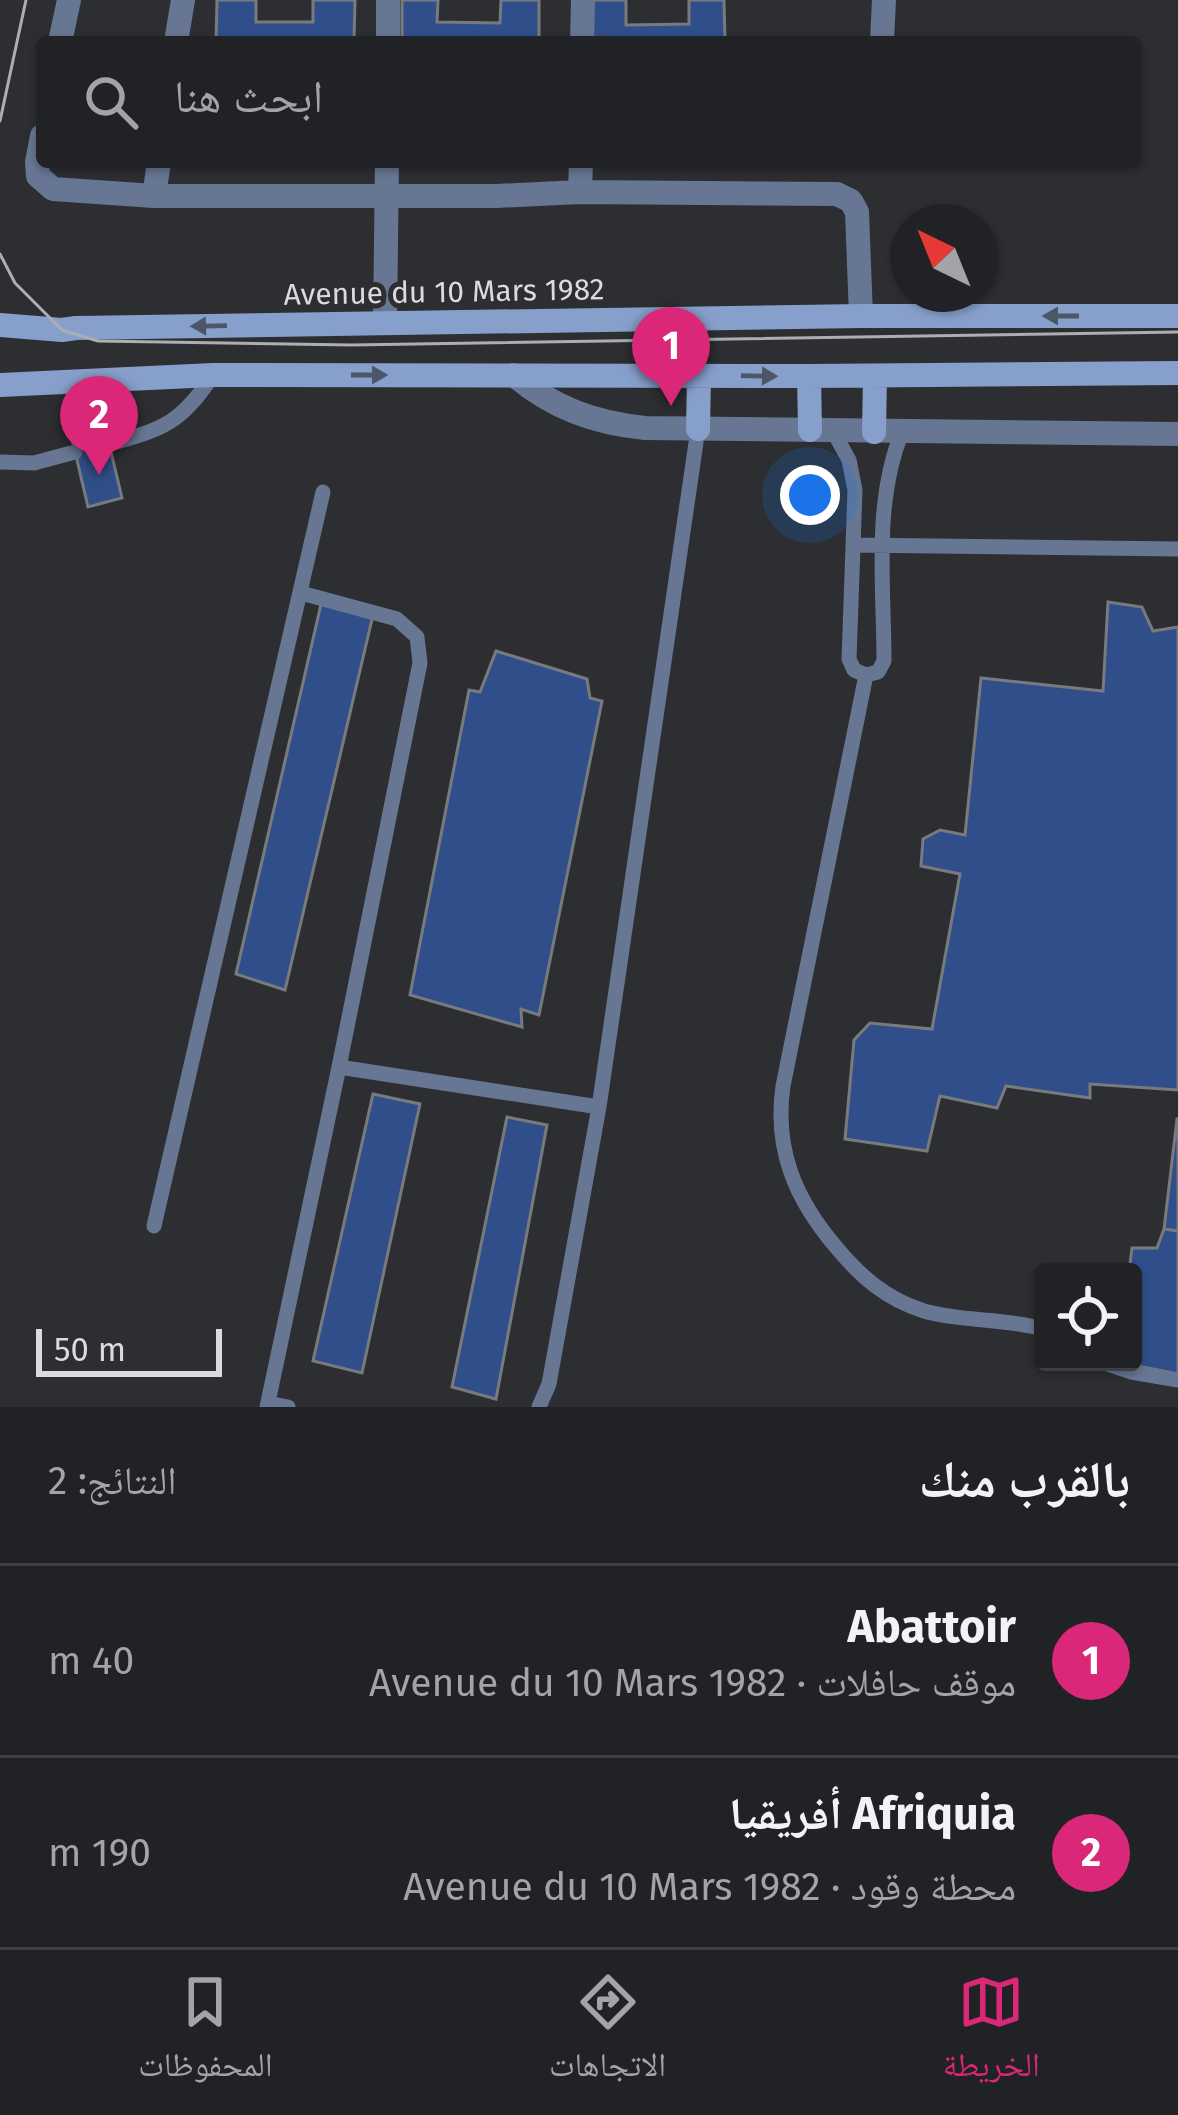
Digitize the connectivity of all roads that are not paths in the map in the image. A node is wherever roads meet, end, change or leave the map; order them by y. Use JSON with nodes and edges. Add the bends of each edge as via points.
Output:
{"nodes":[{"id":1,"x":69,"y":0,"type":"edge"},
{"id":2,"x":183,"y":0,"type":"edge"},
{"id":3,"x":388,"y":0,"type":"edge"},
{"id":4,"x":583,"y":0,"type":"edge"},
{"id":5,"x":884,"y":0,"type":"edge"},
{"id":6,"x":61,"y":36,"type":"edge"},
{"id":7,"x":177,"y":36,"type":"edge"},
{"id":8,"x":388,"y":36,"type":"edge"},
{"id":9,"x":582,"y":36,"type":"edge"},
{"id":10,"x":882,"y":36,"type":"edge"},
{"id":11,"x":37,"y":168,"type":"edge"},
{"id":12,"x":158,"y":168,"type":"edge"},
{"id":13,"x":387,"y":168,"type":"edge"},
{"id":14,"x":580,"y":168,"type":"edge"},
{"id":15,"x":580,"y":192,"type":"junction"},
{"id":16,"x":154,"y":196,"type":"junction"},
{"id":17,"x":387,"y":196,"type":"junction"},
{"id":18,"x":861,"y":316,"type":"junction"},
{"id":19,"x":1178,"y":316,"type":"edge"},
{"id":20,"x":386,"y":323,"type":"junction"},
{"id":21,"x":0,"y":326,"type":"edge"},
{"id":22,"x":1178,"y":374,"type":"edge"},
{"id":23,"x":214,"y":375,"type":"junction"},
{"id":24,"x":514,"y":375,"type":"junction"},
{"id":25,"x":699,"y":375,"type":"junction"},
{"id":26,"x":809,"y":376,"type":"junction"},
{"id":27,"x":875,"y":376,"type":"junction"},
{"id":28,"x":0,"y":385,"type":"edge"},
{"id":29,"x":698,"y":429,"type":"junction"},
{"id":30,"x":822,"y":431,"type":"junction"},
{"id":31,"x":874,"y":432,"type":"junction"},
{"id":32,"x":902,"y":432,"type":"junction"},
{"id":33,"x":1178,"y":434,"type":"edge"},
{"id":34,"x":109,"y":443,"type":"dead end"},
{"id":35,"x":75,"y":452,"type":"dead end"},
{"id":36,"x":0,"y":462,"type":"edge"},
{"id":37,"x":322,"y":492,"type":"dead end"},
{"id":38,"x":853,"y":545,"type":"junction"},
{"id":39,"x":884,"y":546,"type":"junction"},
{"id":40,"x":1178,"y":549,"type":"edge"},
{"id":41,"x":301,"y":593,"type":"junction"},
{"id":42,"x":866,"y":675,"type":"junction"},
{"id":43,"x":339,"y":1067,"type":"junction"},
{"id":44,"x":599,"y":1107,"type":"junction"},
{"id":45,"x":154,"y":1226,"type":"dead end"},
{"id":46,"x":1034,"y":1327,"type":"edge"},
{"id":47,"x":1128,"y":1371,"type":"edge"},
{"id":48,"x":1178,"y":1380,"type":"edge"},
{"id":49,"x":268,"y":1405,"type":"edge"},
{"id":50,"x":289,"y":1407,"type":"edge"},
{"id":51,"x":539,"y":1407,"type":"edge"}],
"edges":[{"from":1,"to":6,"type":"street"},
{"from":2,"to":7,"type":"street"},
{"from":3,"to":8,"type":"street"},
{"from":4,"to":9,"type":"street"},
{"from":5,"to":10,"type":"street"},
{"from":11,"to":16,"type":"street","via":[[52,188]]},
{"from":12,"to":16,"type":"street"},
{"from":13,"to":17,"type":"street"},
{"from":14,"to":15,"type":"street"},
{"from":15,"to":17,"type":"street"},
{"from":15,"to":18,"type":"street","via":[[837,194],[857,212]]},
{"from":16,"to":17,"type":"street"},
{"from":17,"to":20,"type":"street"},
{"from":19,"to":18,"type":"main road","name":"Avenue du 10 Mars 1982","one_way":true},
{"from":18,"to":20,"type":"main road","name":"Avenue du 10 Mars 1982"},
{"from":20,"to":21,"type":"main road","name":"Avenue du 10 Mars 1982","one_way":true},
{"from":22,"to":27,"type":"main road"},
{"from":23,"to":24,"type":"main road","one_way":true},
{"from":23,"to":28,"type":"main road"},
{"from":23,"to":34,"type":"lane","via":[[182,415]]},
{"from":24,"to":25,"type":"main road"},
{"from":24,"to":29,"type":"street","via":[[602,422]]},
{"from":25,"to":26,"type":"main road","one_way":true},
{"from":25,"to":29,"type":"main road"},
{"from":26,"to":27,"type":"main road"},
{"from":26,"to":30,"type":"main road"},
{"from":27,"to":31,"type":"main road"},
{"from":29,"to":30,"type":"street"},
{"from":29,"to":44,"type":"lane"},
{"from":30,"to":31,"type":"street"},
{"from":30,"to":38,"type":"lane","via":[[842,445],[854,477]]},
{"from":31,"to":32,"type":"street"},
{"from":32,"to":33,"type":"street"},
{"from":32,"to":39,"type":"lane","via":[[885,487]]},
{"from":35,"to":36,"type":"lane"},
{"from":37,"to":41,"type":"lane"},
{"from":38,"to":39,"type":"lane"},
{"from":38,"to":42,"type":"lane","via":[[849,659]]},
{"from":39,"to":40,"type":"lane"},
{"from":39,"to":42,"type":"lane","via":[[884,661]]},
{"from":41,"to":43,"type":"lane","via":[[397,620],[417,637],[420,663]]},
{"from":41,"to":45,"type":"lane"},
{"from":42,"to":46,"type":"lane","via":[[779,1110],[786,1163],[820,1228],[885,1294],[939,1315]]},
{"from":43,"to":44,"type":"lane"},
{"from":43,"to":49,"type":"lane"},
{"from":44,"to":51,"type":"lane"},
{"from":47,"to":48,"type":"lane"},
{"from":49,"to":50,"type":"lane"}]}
